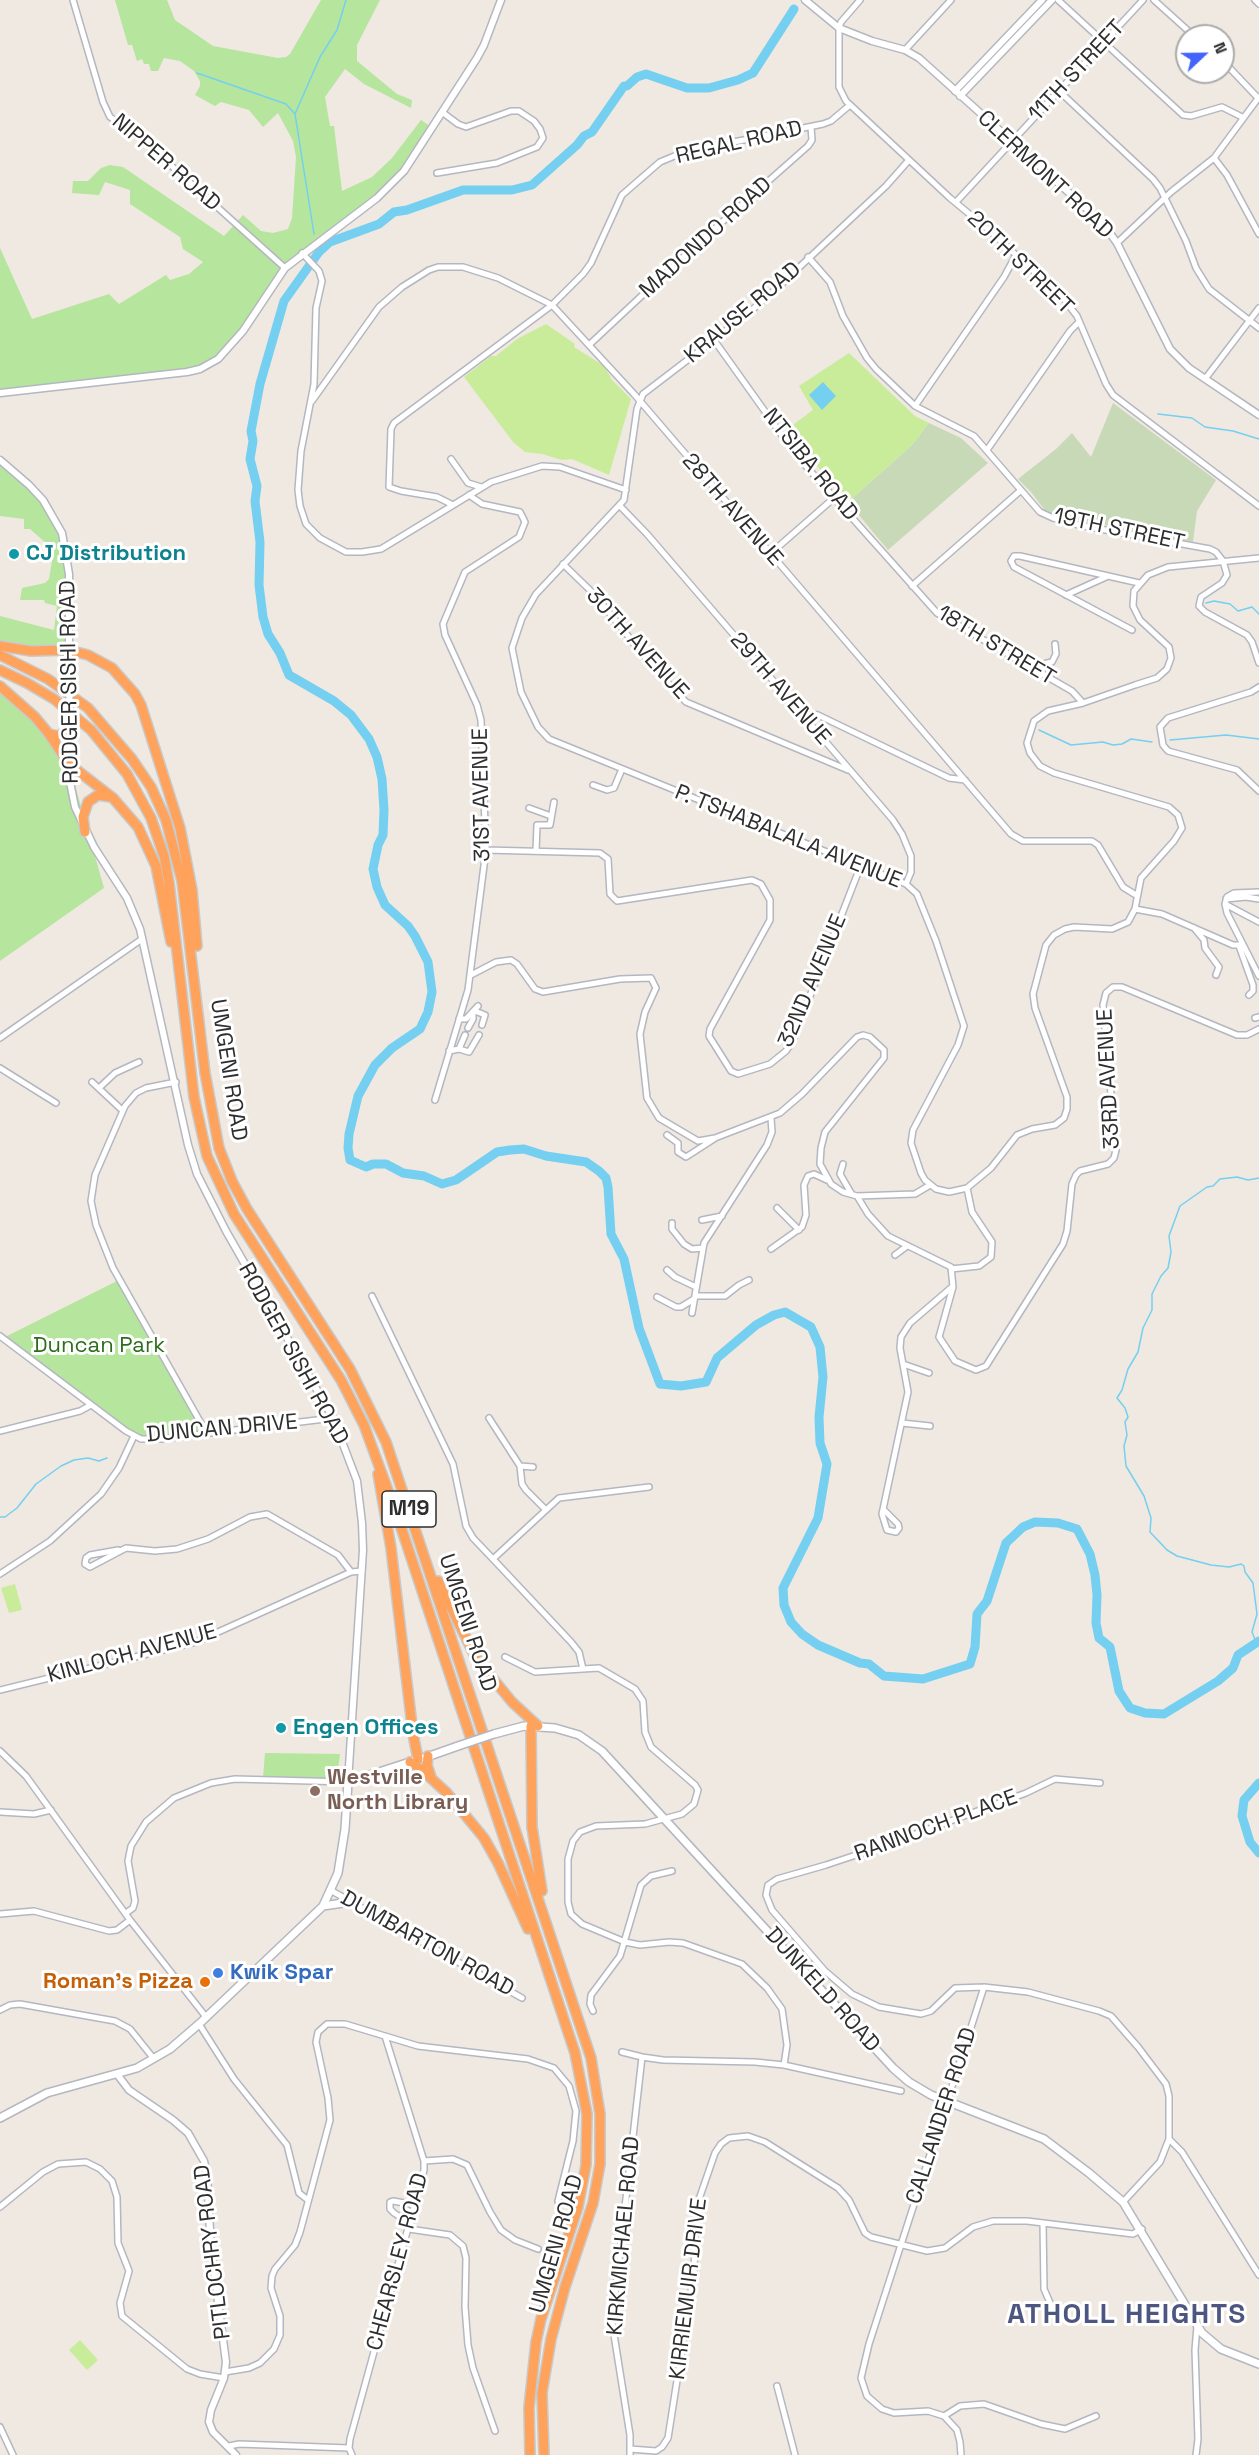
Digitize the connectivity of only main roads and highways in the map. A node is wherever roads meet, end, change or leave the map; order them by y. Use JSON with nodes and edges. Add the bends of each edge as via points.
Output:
{"nodes":[{"id":1,"x":0,"y":646,"type":"edge"},
{"id":2,"x":0,"y":655,"type":"edge"},
{"id":3,"x":0,"y":670,"type":"edge"},
{"id":4,"x":0,"y":686,"type":"edge"},
{"id":5,"x":70,"y":730,"type":"road end"},
{"id":6,"x":49,"y":734,"type":"junction"},
{"id":7,"x":113,"y":798,"type":"junction"},
{"id":8,"x":85,"y":832,"type":"road end"},
{"id":9,"x":198,"y":997,"type":"junction"},
{"id":10,"x":189,"y":1045,"type":"junction"},
{"id":11,"x":374,"y":1448,"type":"junction"},
{"id":12,"x":407,"y":1504,"type":"junction"},
{"id":13,"x":531,"y":1726,"type":"junction"},
{"id":14,"x":428,"y":1756,"type":"junction"},
{"id":15,"x":414,"y":1761,"type":"junction"},
{"id":16,"x":431,"y":1777,"type":"junction"},
{"id":17,"x":348,"y":1782,"type":"joint"},
{"id":18,"x":350,"y":1902,"type":"road end"},
{"id":19,"x":323,"y":1906,"type":"junction"},
{"id":20,"x":550,"y":1980,"type":"junction"},
{"id":21,"x":578,"y":2019,"type":"junction"},
{"id":22,"x":0,"y":2118,"type":"edge"},
{"id":23,"x":1259,"y":2364,"type":"edge"},
{"id":24,"x":530,"y":2455,"type":"edge"},
{"id":25,"x":544,"y":2455,"type":"edge"}],
"edges":[{"from":1,"to":9,"type":"highway","via":[[31,651],[68,650],[97,658],[129,684],[141,705],[186,854],[195,921]]},
{"from":2,"to":9,"type":"highway","name":"UMGENI ROAD","number":"M19","via":[[48,679],[88,708],[123,747],[151,787],[178,860]]},
{"from":3,"to":10,"type":"highway","name":"UMGENI ROAD","number":"M19","via":[[36,688],[80,719],[115,757],[142,801],[167,868]]},
{"from":4,"to":6,"type":"highway","via":[[25,706]]},
{"from":5,"to":6,"type":"highway","via":[[62,735]]},
{"from":6,"to":7,"type":"highway","via":[[69,764]]},
{"from":7,"to":8,"type":"highway","via":[[98,795],[88,802],[83,817]]},
{"from":7,"to":10,"type":"highway","via":[[138,827],[156,866]]},
{"from":9,"to":12,"type":"highway","name":"UMGENI ROAD","number":"M19","via":[[210,1109],[225,1165],[247,1209],[363,1391]]},
{"from":10,"to":11,"type":"highway","name":"UMGENI ROAD","number":"M19","via":[[199,1125],[218,1183],[341,1380]]},
{"from":11,"to":15,"type":"highway","via":[[392,1548]]},
{"from":11,"to":20,"type":"highway","name":"UMGENI ROAD","number":"M19"},
{"from":12,"to":13,"type":"highway","via":[[456,1621],[476,1658]]},
{"from":12,"to":21,"type":"highway","name":"UMGENI ROAD","number":"M19"},
{"from":13,"to":14,"type":"main road","name":"DUNKELD ROAD","bridge":true},
{"from":13,"to":21,"type":"highway","via":[[534,1852]]},
{"from":13,"to":23,"type":"main road","name":"DUNKELD ROAD","via":[[571,1732],[596,1745],[893,2068],[920,2089],[1044,2139],[1123,2202],[1197,2326],[1221,2349]]},
{"from":14,"to":15,"type":"main road","name":"DUNKELD ROAD"},
{"from":14,"to":16,"type":"highway"},
{"from":15,"to":16,"type":"highway"},
{"from":15,"to":17,"type":"main road","name":"DUNKELD ROAD"},
{"from":16,"to":20,"type":"highway","via":[[484,1838]]},
{"from":17,"to":19,"type":"main road","name":"RODGER SISHI ROAD","via":[[344,1845],[338,1874]]},
{"from":18,"to":19,"type":"main road"},
{"from":19,"to":22,"type":"main road","name":"RODGER SISHI ROAD","via":[[170,2049],[117,2074],[47,2093]]},
{"from":20,"to":24,"type":"highway","name":"UMGENI ROAD","number":"M19","via":[[580,2074],[588,2145],[578,2206],[536,2342],[529,2408]]},
{"from":21,"to":25,"type":"highway","name":"UMGENI ROAD","number":"M19","via":[[595,2077],[601,2148],[593,2203],[551,2339],[543,2393]]}]}
